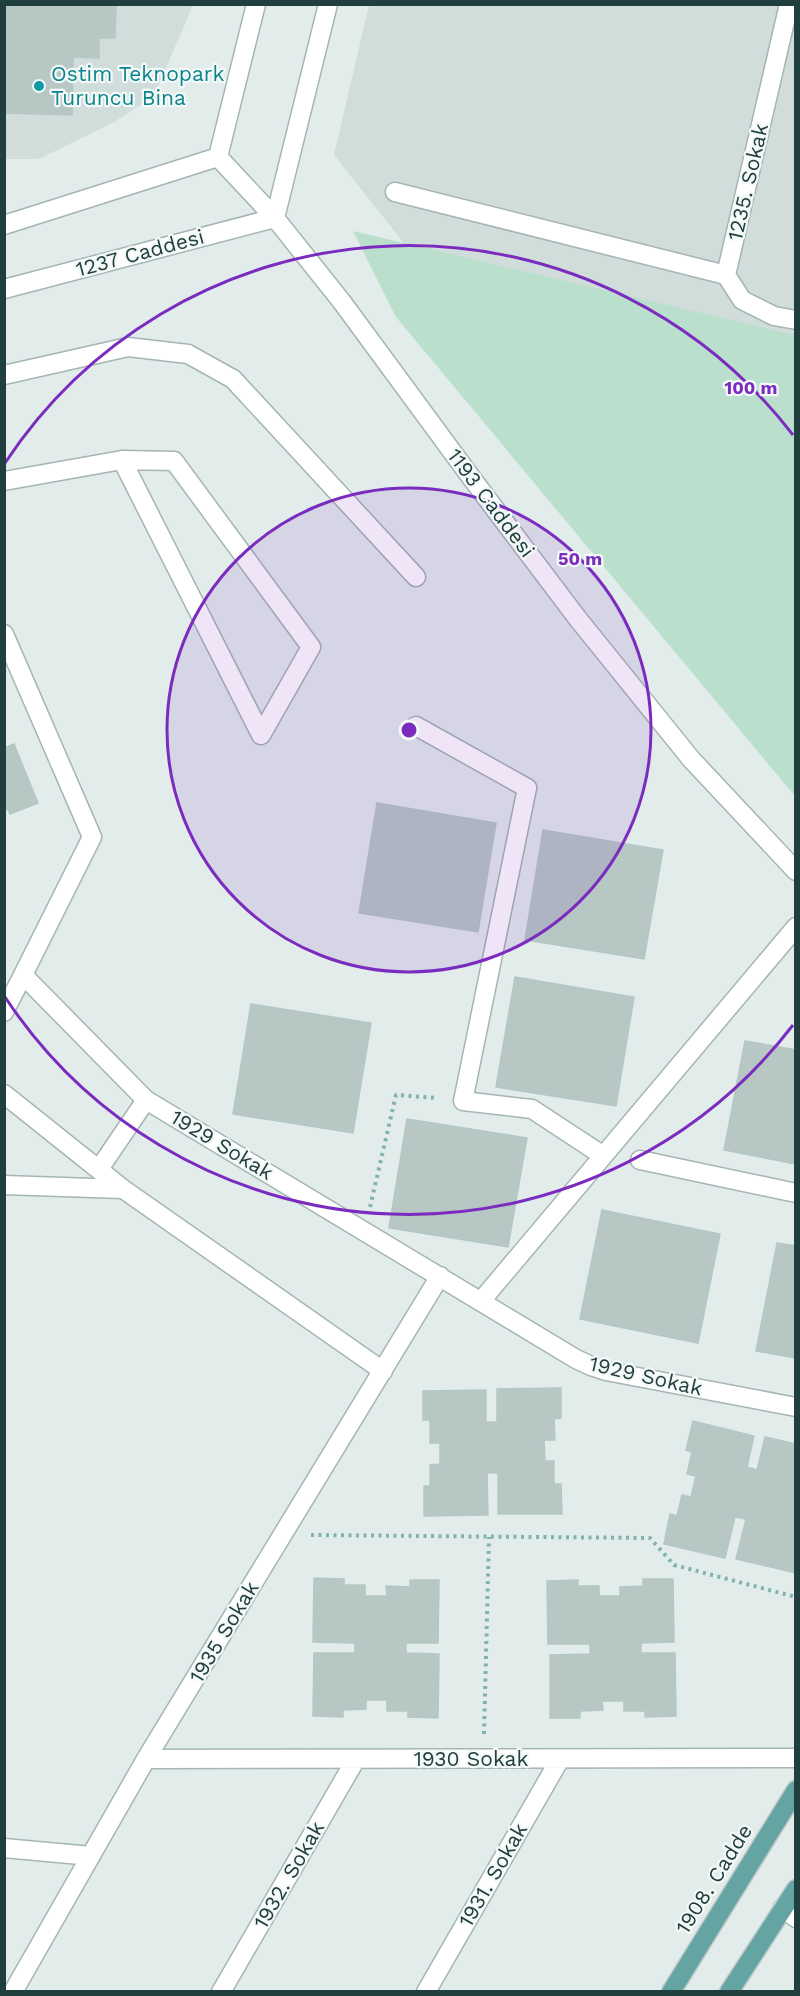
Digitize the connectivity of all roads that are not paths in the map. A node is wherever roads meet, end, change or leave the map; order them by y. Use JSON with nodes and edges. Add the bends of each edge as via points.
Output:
{"nodes":[{"id":1,"x":256,"y":4,"type":"edge"},
{"id":2,"x":328,"y":4,"type":"edge"},
{"id":3,"x":789,"y":4,"type":"edge"},
{"id":4,"x":218,"y":157,"type":"junction"},
{"id":5,"x":395,"y":192,"type":"dead end"},
{"id":6,"x":275,"y":218,"type":"junction"},
{"id":7,"x":4,"y":225,"type":"edge"},
{"id":8,"x":726,"y":275,"type":"junction"},
{"id":9,"x":4,"y":289,"type":"edge"},
{"id":10,"x":795,"y":320,"type":"edge"},
{"id":11,"x":4,"y":375,"type":"edge"},
{"id":12,"x":122,"y":460,"type":"junction"},
{"id":13,"x":4,"y":481,"type":"edge"},
{"id":14,"x":416,"y":577,"type":"dead end"},
{"id":15,"x":4,"y":634,"type":"edge"},
{"id":16,"x":417,"y":726,"type":"dead end"},
{"id":17,"x":795,"y":871,"type":"edge"},
{"id":18,"x":795,"y":927,"type":"edge"},
{"id":19,"x":23,"y":975,"type":"junction"},
{"id":20,"x":4,"y":1012,"type":"edge"},
{"id":21,"x":4,"y":1094,"type":"edge"},
{"id":22,"x":146,"y":1100,"type":"junction"},
{"id":23,"x":602,"y":1155,"type":"junction"},
{"id":24,"x":640,"y":1160,"type":"dead end"},
{"id":25,"x":99,"y":1169,"type":"junction"},
{"id":26,"x":4,"y":1185,"type":"edge"},
{"id":27,"x":123,"y":1189,"type":"junction"},
{"id":28,"x":795,"y":1193,"type":"edge"},
{"id":29,"x":440,"y":1276,"type":"junction"},
{"id":30,"x":481,"y":1301,"type":"junction"},
{"id":31,"x":383,"y":1371,"type":"junction"},
{"id":32,"x":795,"y":1407,"type":"edge"},
{"id":33,"x":795,"y":1758,"type":"edge"},
{"id":34,"x":356,"y":1759,"type":"junction"},
{"id":35,"x":560,"y":1759,"type":"junction"},
{"id":36,"x":146,"y":1760,"type":"junction"},
{"id":37,"x":795,"y":1790,"type":"edge"},
{"id":38,"x":4,"y":1848,"type":"edge"},
{"id":39,"x":91,"y":1856,"type":"junction"},
{"id":40,"x":795,"y":1889,"type":"edge"},
{"id":41,"x":789,"y":1913,"type":"edge"},
{"id":42,"x":13,"y":1992,"type":"edge"},
{"id":43,"x":221,"y":1992,"type":"edge"},
{"id":44,"x":426,"y":1992,"type":"edge"},
{"id":45,"x":671,"y":1992,"type":"edge"},
{"id":46,"x":729,"y":1992,"type":"edge"}],
"edges":[{"from":1,"to":4,"type":"street"},
{"from":2,"to":6,"type":"street"},
{"from":3,"to":8,"type":"street","name":"1235. Sokak"},
{"from":4,"to":6,"type":"street","name":"1193 Caddesi"},
{"from":4,"to":7,"type":"street"},
{"from":5,"to":8,"type":"street"},
{"from":6,"to":9,"type":"street","name":"1237 Caddesi"},
{"from":6,"to":17,"type":"street","name":"1193 Caddesi","via":[[578,619],[691,759]]},
{"from":8,"to":10,"type":"street","via":[[742,300],[774,316]]},
{"from":11,"to":14,"type":"street","via":[[128,347],[188,354],[233,379]]},
{"from":12,"to":12,"type":"street","via":[[245,703],[261,735],[311,647],[174,461]]},
{"from":12,"to":13,"type":"street"},
{"from":15,"to":19,"type":"street","via":[[92,837]]},
{"from":16,"to":23,"type":"street","via":[[527,788],[463,1101],[532,1109]]},
{"from":18,"to":23,"type":"street"},
{"from":19,"to":20,"type":"street"},
{"from":19,"to":22,"type":"street","name":"1929 Sokak"},
{"from":21,"to":25,"type":"street"},
{"from":22,"to":25,"type":"street"},
{"from":22,"to":29,"type":"street","name":"1929 Sokak"},
{"from":23,"to":30,"type":"street"},
{"from":24,"to":28,"type":"street"},
{"from":25,"to":27,"type":"street"},
{"from":26,"to":27,"type":"street"},
{"from":27,"to":31,"type":"street"},
{"from":29,"to":30,"type":"street","name":"1929 Sokak"},
{"from":29,"to":31,"type":"street","name":"1935 Sokak"},
{"from":30,"to":32,"type":"street","name":"1929 Sokak","via":[[591,1366]]},
{"from":31,"to":36,"type":"street","name":"1935 Sokak"},
{"from":33,"to":35,"type":"street","name":"1930 Sokak"},
{"from":34,"to":35,"type":"street","name":"1930 Sokak"},
{"from":34,"to":36,"type":"street","name":"1930 Sokak"},
{"from":34,"to":43,"type":"street","name":"1932. Sokak"},
{"from":35,"to":44,"type":"street","name":"1931. Sokak"},
{"from":36,"to":39,"type":"street","name":"1935 Sokak"},
{"from":37,"to":45,"type":"main road","name":"1908. Cadde"},
{"from":38,"to":39,"type":"street"},
{"from":39,"to":42,"type":"street","name":"1935 Sokak"},
{"from":40,"to":41,"type":"main road"},
{"from":41,"to":46,"type":"main road"}]}
